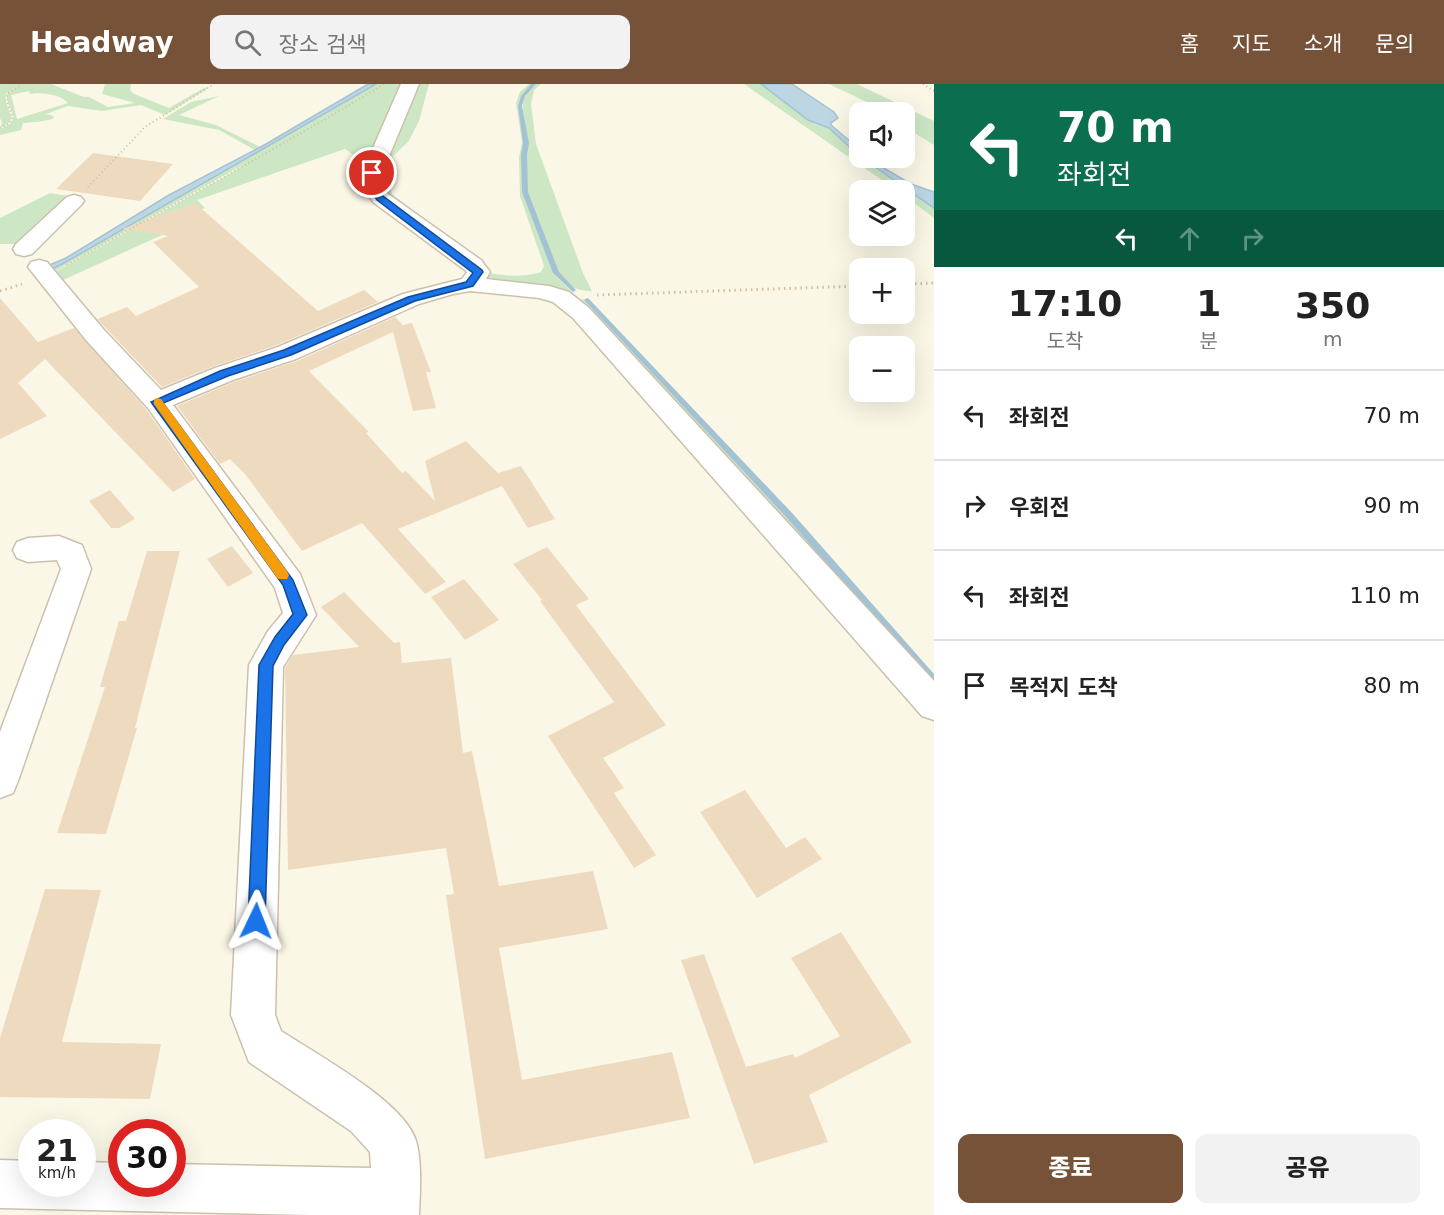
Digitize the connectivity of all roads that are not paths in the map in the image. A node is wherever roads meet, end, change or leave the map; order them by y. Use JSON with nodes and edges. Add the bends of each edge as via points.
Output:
{"nodes":[{"id":1,"x":410,"y":84,"type":"edge"},
{"id":2,"x":74,"y":201,"type":"road end"},
{"id":3,"x":470,"y":284,"type":"junction"},
{"id":4,"x":157,"y":402,"type":"junction"},
{"id":5,"x":28,"y":550,"type":"dead end"},
{"id":6,"x":934,"y":705,"type":"edge"},
{"id":7,"x":0,"y":781,"type":"edge"},
{"id":8,"x":0,"y":1184,"type":"edge"},
{"id":9,"x":396,"y":1204,"type":"edge"}],
"edges":[{"from":1,"to":3,"type":"street","via":[[372,173],[373,187],[380,198],[473,265],[479,272]]},
{"from":2,"to":4,"type":"street","via":[[38,266]]},
{"from":3,"to":4,"type":"street","via":[[411,299]]},
{"from":3,"to":6,"type":"street","via":[[515,287],[561,297],[581,313]]},
{"from":4,"to":9,"type":"street","via":[[289,583],[300,615],[266,665],[253,1014],[265,1046],[367,1115],[393,1142]]},
{"from":5,"to":7,"type":"street","via":[[58,548],[71,553],[76,569]]},
{"from":8,"to":9,"type":"street"}]}
